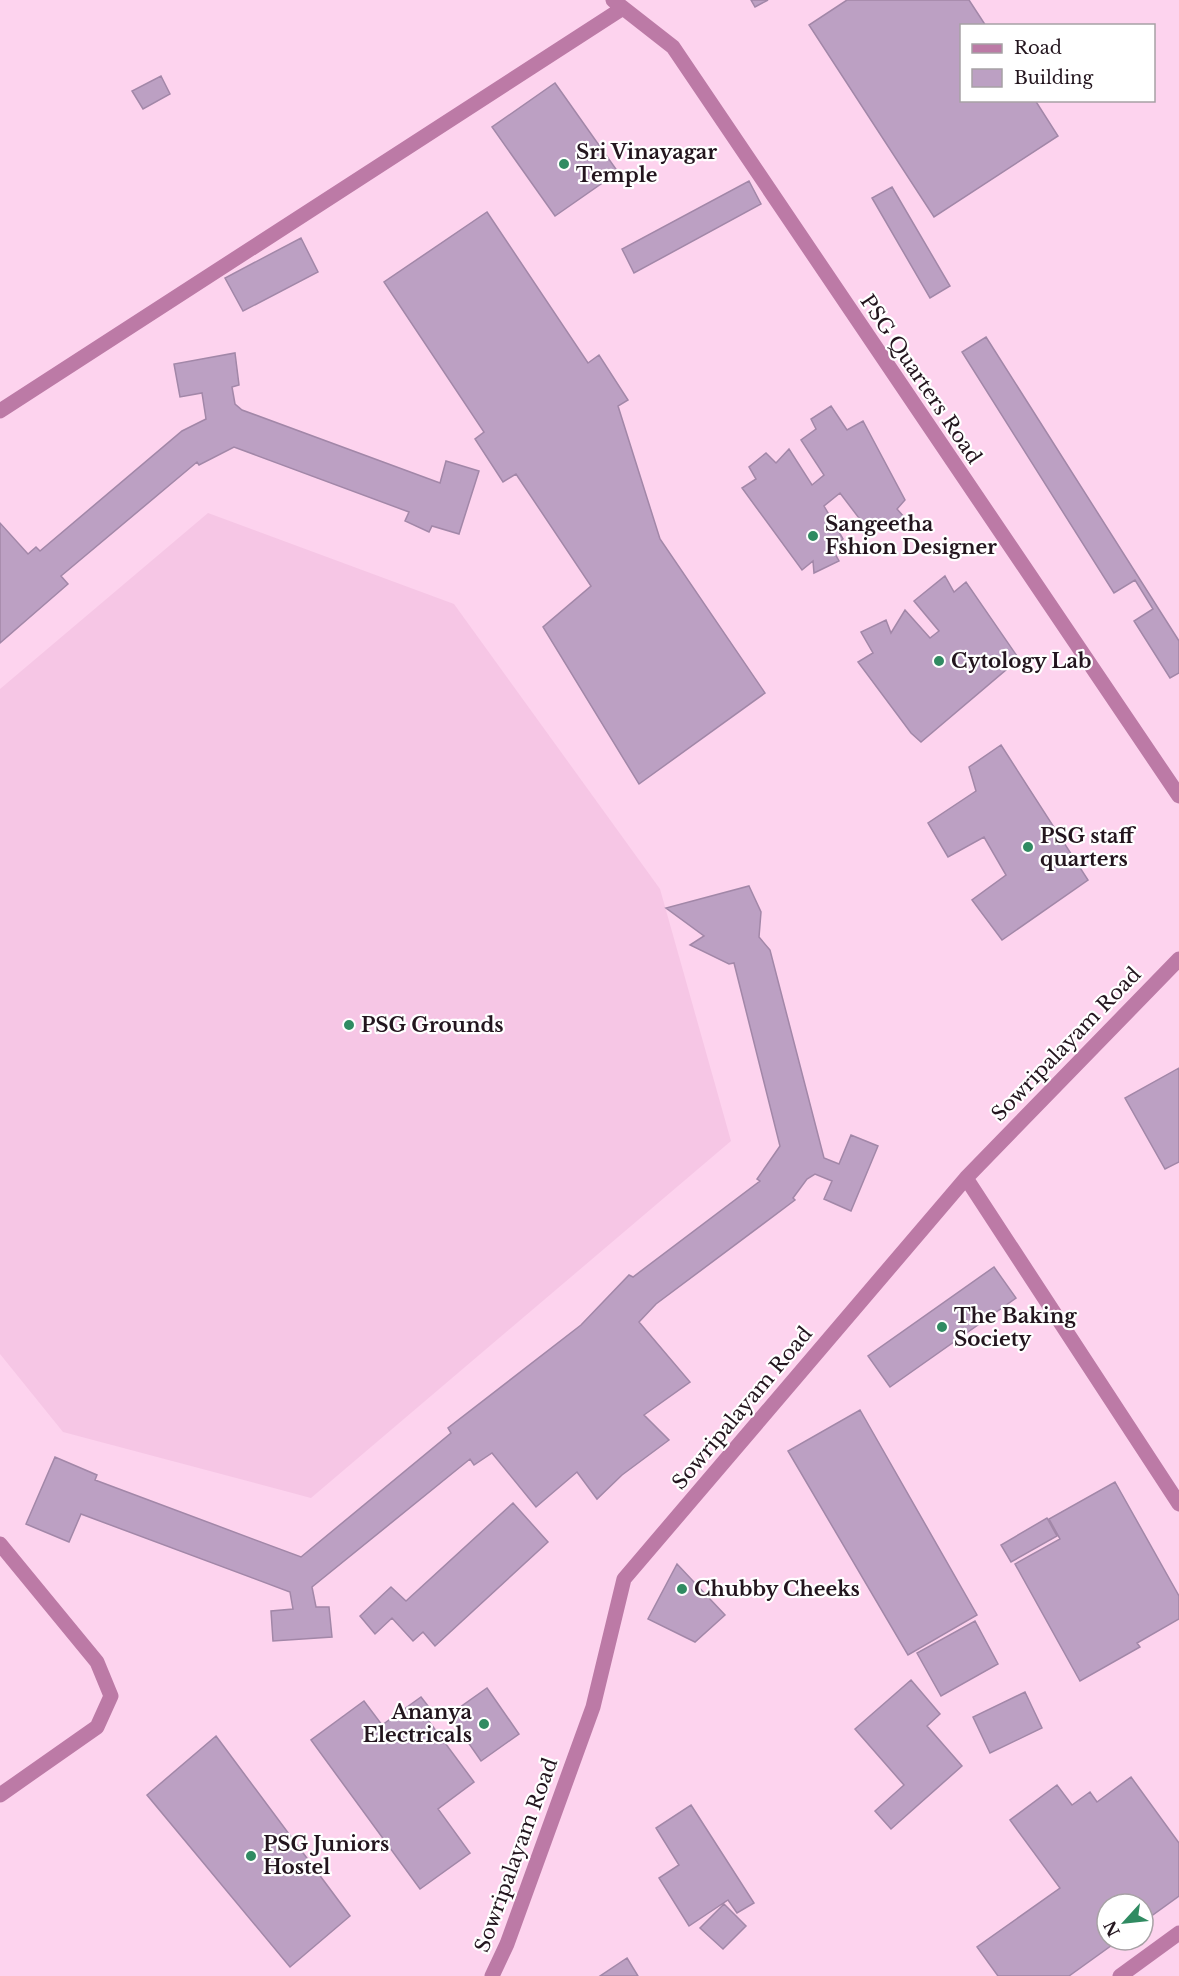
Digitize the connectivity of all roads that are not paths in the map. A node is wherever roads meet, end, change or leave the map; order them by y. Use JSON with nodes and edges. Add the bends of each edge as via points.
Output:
{"nodes":[{"id":1,"x":618,"y":4,"type":"edge"},
{"id":2,"x":0,"y":411,"type":"edge"},
{"id":3,"x":1179,"y":796,"type":"edge"},
{"id":4,"x":1179,"y":959,"type":"edge"},
{"id":5,"x":966,"y":1178,"type":"junction"},
{"id":6,"x":1179,"y":1504,"type":"edge"},
{"id":7,"x":0,"y":1544,"type":"edge"},
{"id":8,"x":0,"y":1795,"type":"edge"},
{"id":9,"x":1179,"y":1933,"type":"edge"},
{"id":10,"x":492,"y":1976,"type":"edge"},
{"id":11,"x":1120,"y":1976,"type":"edge"}],
"edges":[{"from":1,"to":2,"type":"street"},
{"from":1,"to":3,"type":"street","name":"PSG Quarters Road","via":[[673,47]]},
{"from":4,"to":5,"type":"street","name":"Sowripalayam Road"},
{"from":5,"to":6,"type":"street"},
{"from":5,"to":10,"type":"street","name":"Sowripalayam Road","via":[[624,1579],[593,1707]]},
{"from":7,"to":8,"type":"street","via":[[97,1662],[111,1696],[97,1727]]},
{"from":9,"to":11,"type":"street"}]}
